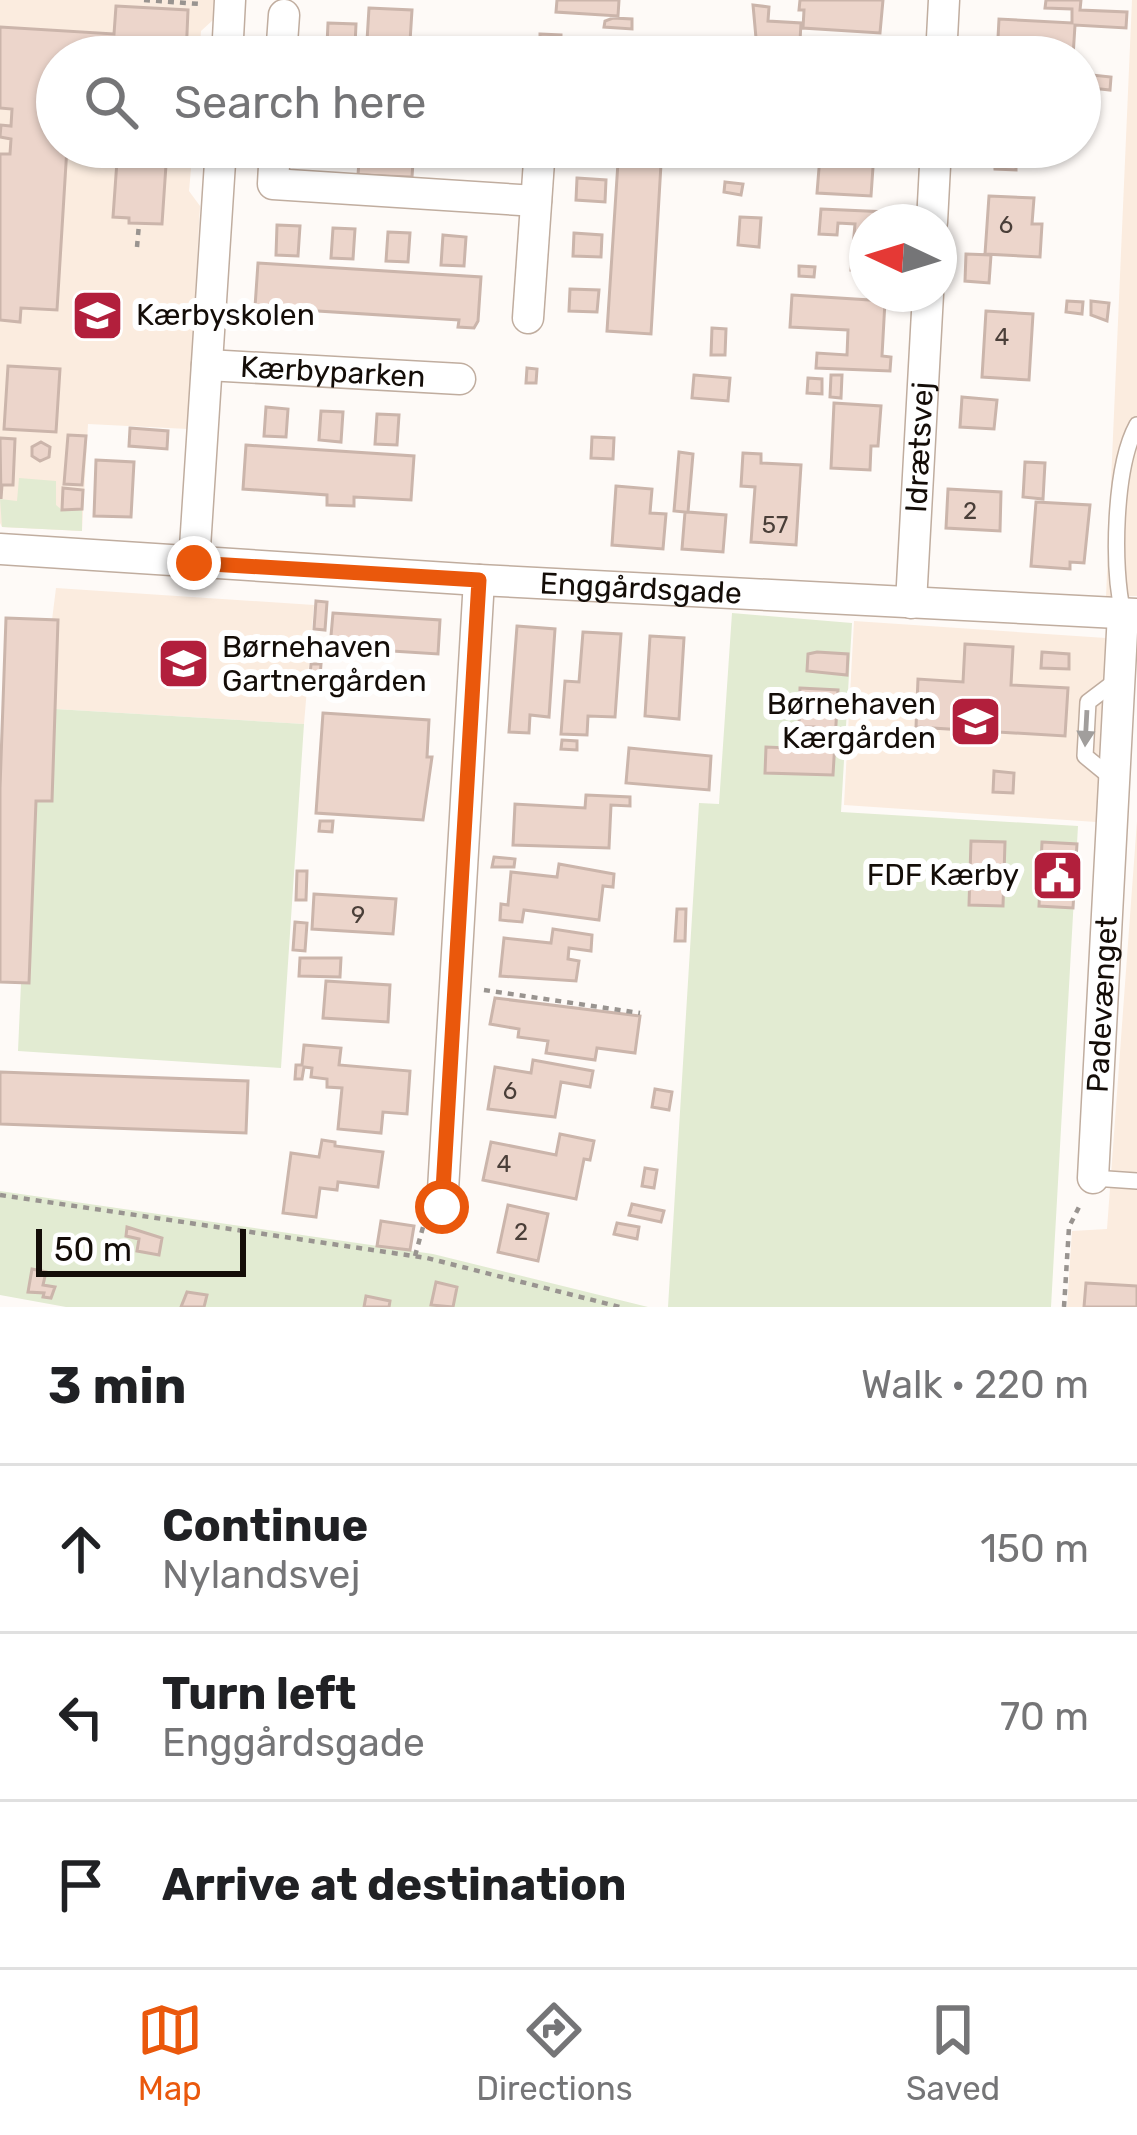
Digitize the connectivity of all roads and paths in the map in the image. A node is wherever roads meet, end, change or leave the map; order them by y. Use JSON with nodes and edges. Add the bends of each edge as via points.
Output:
{"nodes":[{"id":1,"x":144,"y":0,"type":"edge"},
{"id":2,"x":944,"y":0,"type":"edge"},
{"id":3,"x":230,"y":3,"type":"edge"},
{"id":4,"x":284,"y":15,"type":"dead end"},
{"id":5,"x":228,"y":36,"type":"edge"},
{"id":6,"x":282,"y":36,"type":"edge"},
{"id":7,"x":942,"y":36,"type":"edge"},
{"id":8,"x":220,"y":168,"type":"edge"},
{"id":9,"x":274,"y":168,"type":"edge"},
{"id":10,"x":538,"y":168,"type":"edge"},
{"id":11,"x":935,"y":168,"type":"edge"},
{"id":12,"x":219,"y":182,"type":"junction"},
{"id":13,"x":273,"y":184,"type":"junction"},
{"id":14,"x":536,"y":201,"type":"junction"},
{"id":15,"x":933,"y":204,"type":"edge"},
{"id":16,"x":139,"y":224,"type":"dead end"},
{"id":17,"x":136,"y":247,"type":"dead end"},
{"id":18,"x":927,"y":312,"type":"edge"},
{"id":19,"x":528,"y":318,"type":"dead end"},
{"id":20,"x":207,"y":364,"type":"junction"},
{"id":21,"x":460,"y":380,"type":"dead end"},
{"id":22,"x":1137,"y":424,"type":"edge"},
{"id":23,"x":0,"y":549,"type":"edge"},
{"id":24,"x":194,"y":563,"type":"junction"},
{"id":25,"x":479,"y":580,"type":"junction"},
{"id":26,"x":910,"y":603,"type":"junction"},
{"id":27,"x":1130,"y":614,"type":"edge"},
{"id":28,"x":455,"y":986,"type":"junction"},
{"id":29,"x":640,"y":1013,"type":"dead end"},
{"id":30,"x":1093,"y":1178,"type":"junction"},
{"id":31,"x":1137,"y":1180,"type":"edge"},
{"id":32,"x":0,"y":1195,"type":"edge"},
{"id":33,"x":442,"y":1207,"type":"dead end"},
{"id":34,"x":419,"y":1232,"type":"dead end"},
{"id":35,"x":415,"y":1256,"type":"junction"},
{"id":36,"x":620,"y":1307,"type":"edge"},
{"id":37,"x":1064,"y":1307,"type":"edge"}],
"edges":[{"from":1,"to":3,"type":"path"},
{"from":2,"to":7,"type":"street"},
{"from":3,"to":5,"type":"street"},
{"from":4,"to":6,"type":"street"},
{"from":8,"to":12,"type":"street"},
{"from":9,"to":13,"type":"street"},
{"from":10,"to":14,"type":"street"},
{"from":11,"to":15,"type":"street"},
{"from":12,"to":13,"type":"street"},
{"from":12,"to":20,"type":"street"},
{"from":13,"to":14,"type":"street"},
{"from":14,"to":19,"type":"street"},
{"from":16,"to":17,"type":"path"},
{"from":18,"to":26,"type":"street","name":"Idrætsvej"},
{"from":20,"to":21,"type":"street","name":"Kærbyparken"},
{"from":20,"to":24,"type":"street"},
{"from":22,"to":27,"type":"lane","via":[[1115,583]]},
{"from":23,"to":24,"type":"street","name":"Enggårdsgade"},
{"from":24,"to":25,"type":"street","name":"Enggårdsgade"},
{"from":25,"to":26,"type":"street","name":"Enggårdsgade"},
{"from":25,"to":28,"type":"street"},
{"from":26,"to":27,"type":"street","name":"Enggårdsgade"},
{"from":27,"to":30,"type":"street","name":"Padevænget","via":[[1119,678]]},
{"from":28,"to":29,"type":"path"},
{"from":28,"to":33,"type":"street"},
{"from":30,"to":31,"type":"lane"},
{"from":30,"to":37,"type":"path","via":[[1070,1227]]},
{"from":32,"to":35,"type":"path"},
{"from":34,"to":35,"type":"path"},
{"from":35,"to":36,"type":"path"}]}
